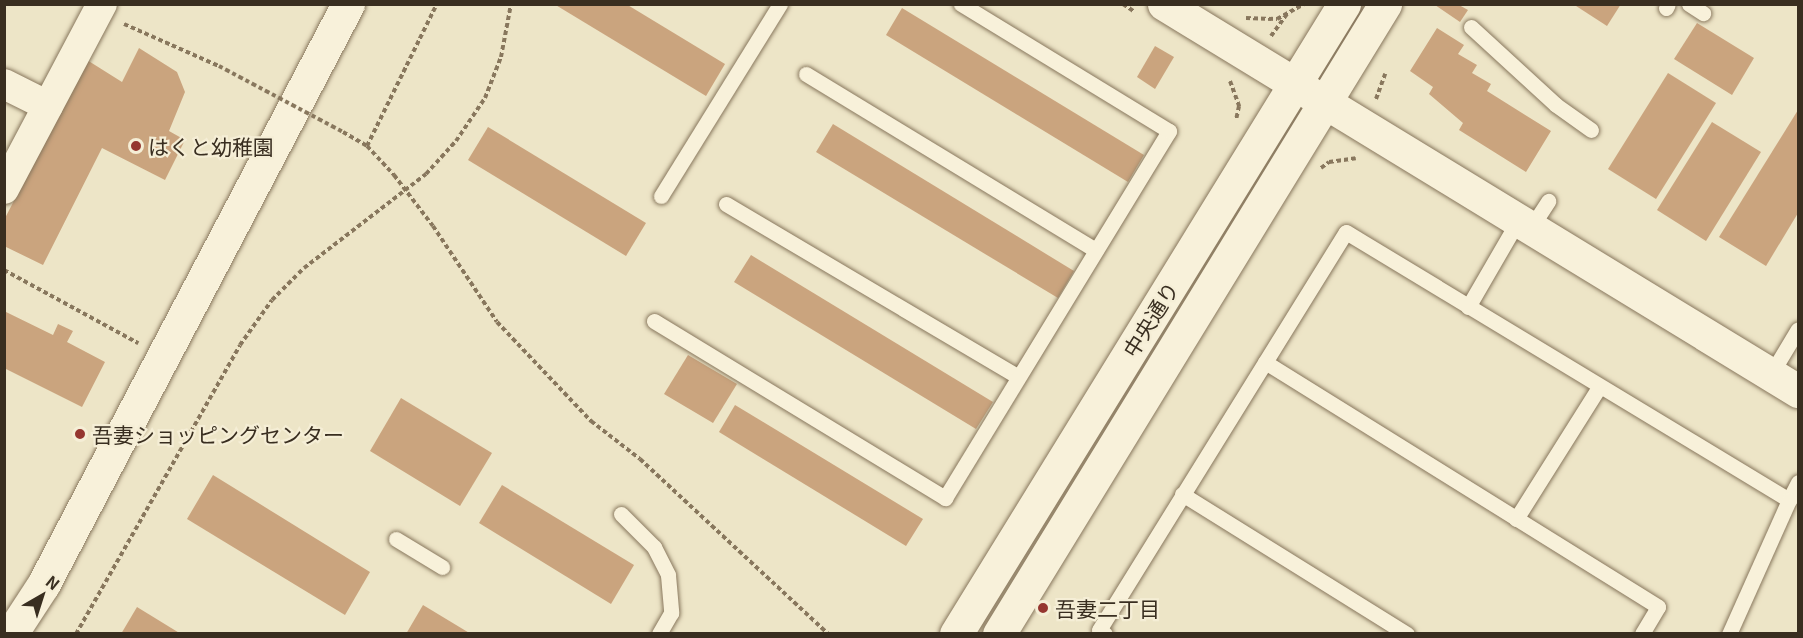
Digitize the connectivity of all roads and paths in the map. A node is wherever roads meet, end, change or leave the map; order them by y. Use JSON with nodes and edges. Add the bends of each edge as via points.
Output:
{"nodes":[{"id":1,"x":348,"y":4,"type":"edge"},
{"id":2,"x":437,"y":4,"type":"edge"},
{"id":3,"x":511,"y":4,"type":"edge"},
{"id":4,"x":780,"y":4,"type":"edge"},
{"id":5,"x":961,"y":4,"type":"edge"},
{"id":6,"x":1123,"y":4,"type":"edge"},
{"id":7,"x":1304,"y":4,"type":"edge"},
{"id":8,"x":1344,"y":4,"type":"edge"},
{"id":9,"x":1385,"y":4,"type":"edge"},
{"id":10,"x":94,"y":7,"type":"edge"},
{"id":11,"x":1154,"y":11,"type":"edge"},
{"id":12,"x":1237,"y":13,"type":"dead end"},
{"id":13,"x":1471,"y":27,"type":"dead end"},
{"id":14,"x":806,"y":74,"type":"dead end"},
{"id":15,"x":1225,"y":75,"type":"dead end"},
{"id":16,"x":1295,"y":83,"type":"junction"},
{"id":17,"x":4,"y":84,"type":"edge"},
{"id":18,"x":1326,"y":102,"type":"junction"},
{"id":19,"x":48,"y":106,"type":"junction"},
{"id":20,"x":1591,"y":130,"type":"dead end"},
{"id":21,"x":1234,"y":133,"type":"dead end"},
{"id":22,"x":367,"y":146,"type":"junction"},
{"id":23,"x":1367,"y":157,"type":"dead end"},
{"id":24,"x":1317,"y":171,"type":"dead end"},
{"id":25,"x":4,"y":189,"type":"edge"},
{"id":26,"x":661,"y":196,"type":"dead end"},
{"id":27,"x":726,"y":204,"type":"dead end"},
{"id":28,"x":1533,"y":216,"type":"junction"},
{"id":29,"x":1096,"y":250,"type":"junction"},
{"id":30,"x":4,"y":270,"type":"edge"},
{"id":31,"x":1468,"y":307,"type":"junction"},
{"id":32,"x":654,"y":321,"type":"dead end"},
{"id":33,"x":1798,"y":329,"type":"edge"},
{"id":34,"x":145,"y":347,"type":"dead end"},
{"id":35,"x":1265,"y":362,"type":"junction"},
{"id":36,"x":1771,"y":374,"type":"junction"},
{"id":37,"x":1018,"y":377,"type":"junction"},
{"id":38,"x":1599,"y":387,"type":"junction"},
{"id":39,"x":1798,"y":391,"type":"edge"},
{"id":40,"x":1798,"y":482,"type":"edge"},
{"id":41,"x":1182,"y":494,"type":"junction"},
{"id":42,"x":1789,"y":500,"type":"junction"},
{"id":43,"x":621,"y":514,"type":"dead end"},
{"id":44,"x":1516,"y":519,"type":"junction"},
{"id":45,"x":396,"y":539,"type":"dead end"},
{"id":46,"x":442,"y":567,"type":"dead end"},
{"id":47,"x":11,"y":633,"type":"edge"},
{"id":48,"x":76,"y":633,"type":"edge"},
{"id":49,"x":659,"y":633,"type":"edge"},
{"id":50,"x":828,"y":633,"type":"edge"},
{"id":51,"x":956,"y":633,"type":"edge"},
{"id":52,"x":999,"y":633,"type":"edge"},
{"id":53,"x":1105,"y":633,"type":"edge"},
{"id":54,"x":1407,"y":633,"type":"edge"},
{"id":55,"x":1642,"y":633,"type":"edge"},
{"id":56,"x":1728,"y":633,"type":"edge"}],
"edges":[{"from":1,"to":47,"type":"street","via":[[49,575]]},
{"from":2,"to":22,"type":"path"},
{"from":3,"to":48,"type":"path","via":[[501,57],[485,98],[456,141],[426,174],[304,268],[273,300],[240,345]]},
{"from":4,"to":26,"type":"lane"},
{"from":5,"to":29,"type":"lane","via":[[1168,131]]},
{"from":6,"to":11,"type":"path"},
{"from":7,"to":12,"type":"path","via":[[1277,19],[1245,18]]},
{"from":8,"to":16,"type":"street","name":"中央通り"},
{"from":9,"to":18,"type":"street","name":"中央通り"},
{"from":10,"to":19,"type":"street"},
{"from":10,"to":22,"type":"path","bridge":true,"via":[[219,66]]},
{"from":11,"to":16,"type":"street"},
{"from":13,"to":20,"type":"lane","via":[[1556,105]]},
{"from":14,"to":29,"type":"lane"},
{"from":15,"to":21,"type":"path","via":[[1239,106]]},
{"from":16,"to":18,"type":"street"},
{"from":16,"to":51,"type":"street","name":"中央通り"},
{"from":17,"to":19,"type":"street"},
{"from":18,"to":28,"type":"street"},
{"from":18,"to":52,"type":"street","name":"中央通り"},
{"from":19,"to":25,"type":"street"},
{"from":22,"to":50,"type":"path","bridge":true,"via":[[433,226],[497,322],[591,421],[640,459]]},
{"from":23,"to":24,"type":"path","via":[[1329,162]]},
{"from":27,"to":37,"type":"lane"},
{"from":28,"to":31,"type":"lane"},
{"from":28,"to":36,"type":"street"},
{"from":29,"to":37,"type":"lane"},
{"from":30,"to":34,"type":"path"},
{"from":31,"to":35,"type":"lane","via":[[1346,232]]},
{"from":31,"to":38,"type":"lane"},
{"from":32,"to":37,"type":"lane","via":[[945,498]]},
{"from":33,"to":36,"type":"lane"},
{"from":35,"to":41,"type":"lane"},
{"from":35,"to":44,"type":"lane"},
{"from":36,"to":39,"type":"street"},
{"from":38,"to":42,"type":"lane"},
{"from":38,"to":44,"type":"lane"},
{"from":40,"to":42,"type":"lane"},
{"from":41,"to":53,"type":"lane","via":[[1099,630]]},
{"from":41,"to":54,"type":"lane"},
{"from":42,"to":56,"type":"lane"},
{"from":43,"to":49,"type":"lane","via":[[654,547],[668,575],[671,613]]},
{"from":44,"to":55,"type":"lane","via":[[1658,607]]},
{"from":45,"to":46,"type":"lane"}]}
